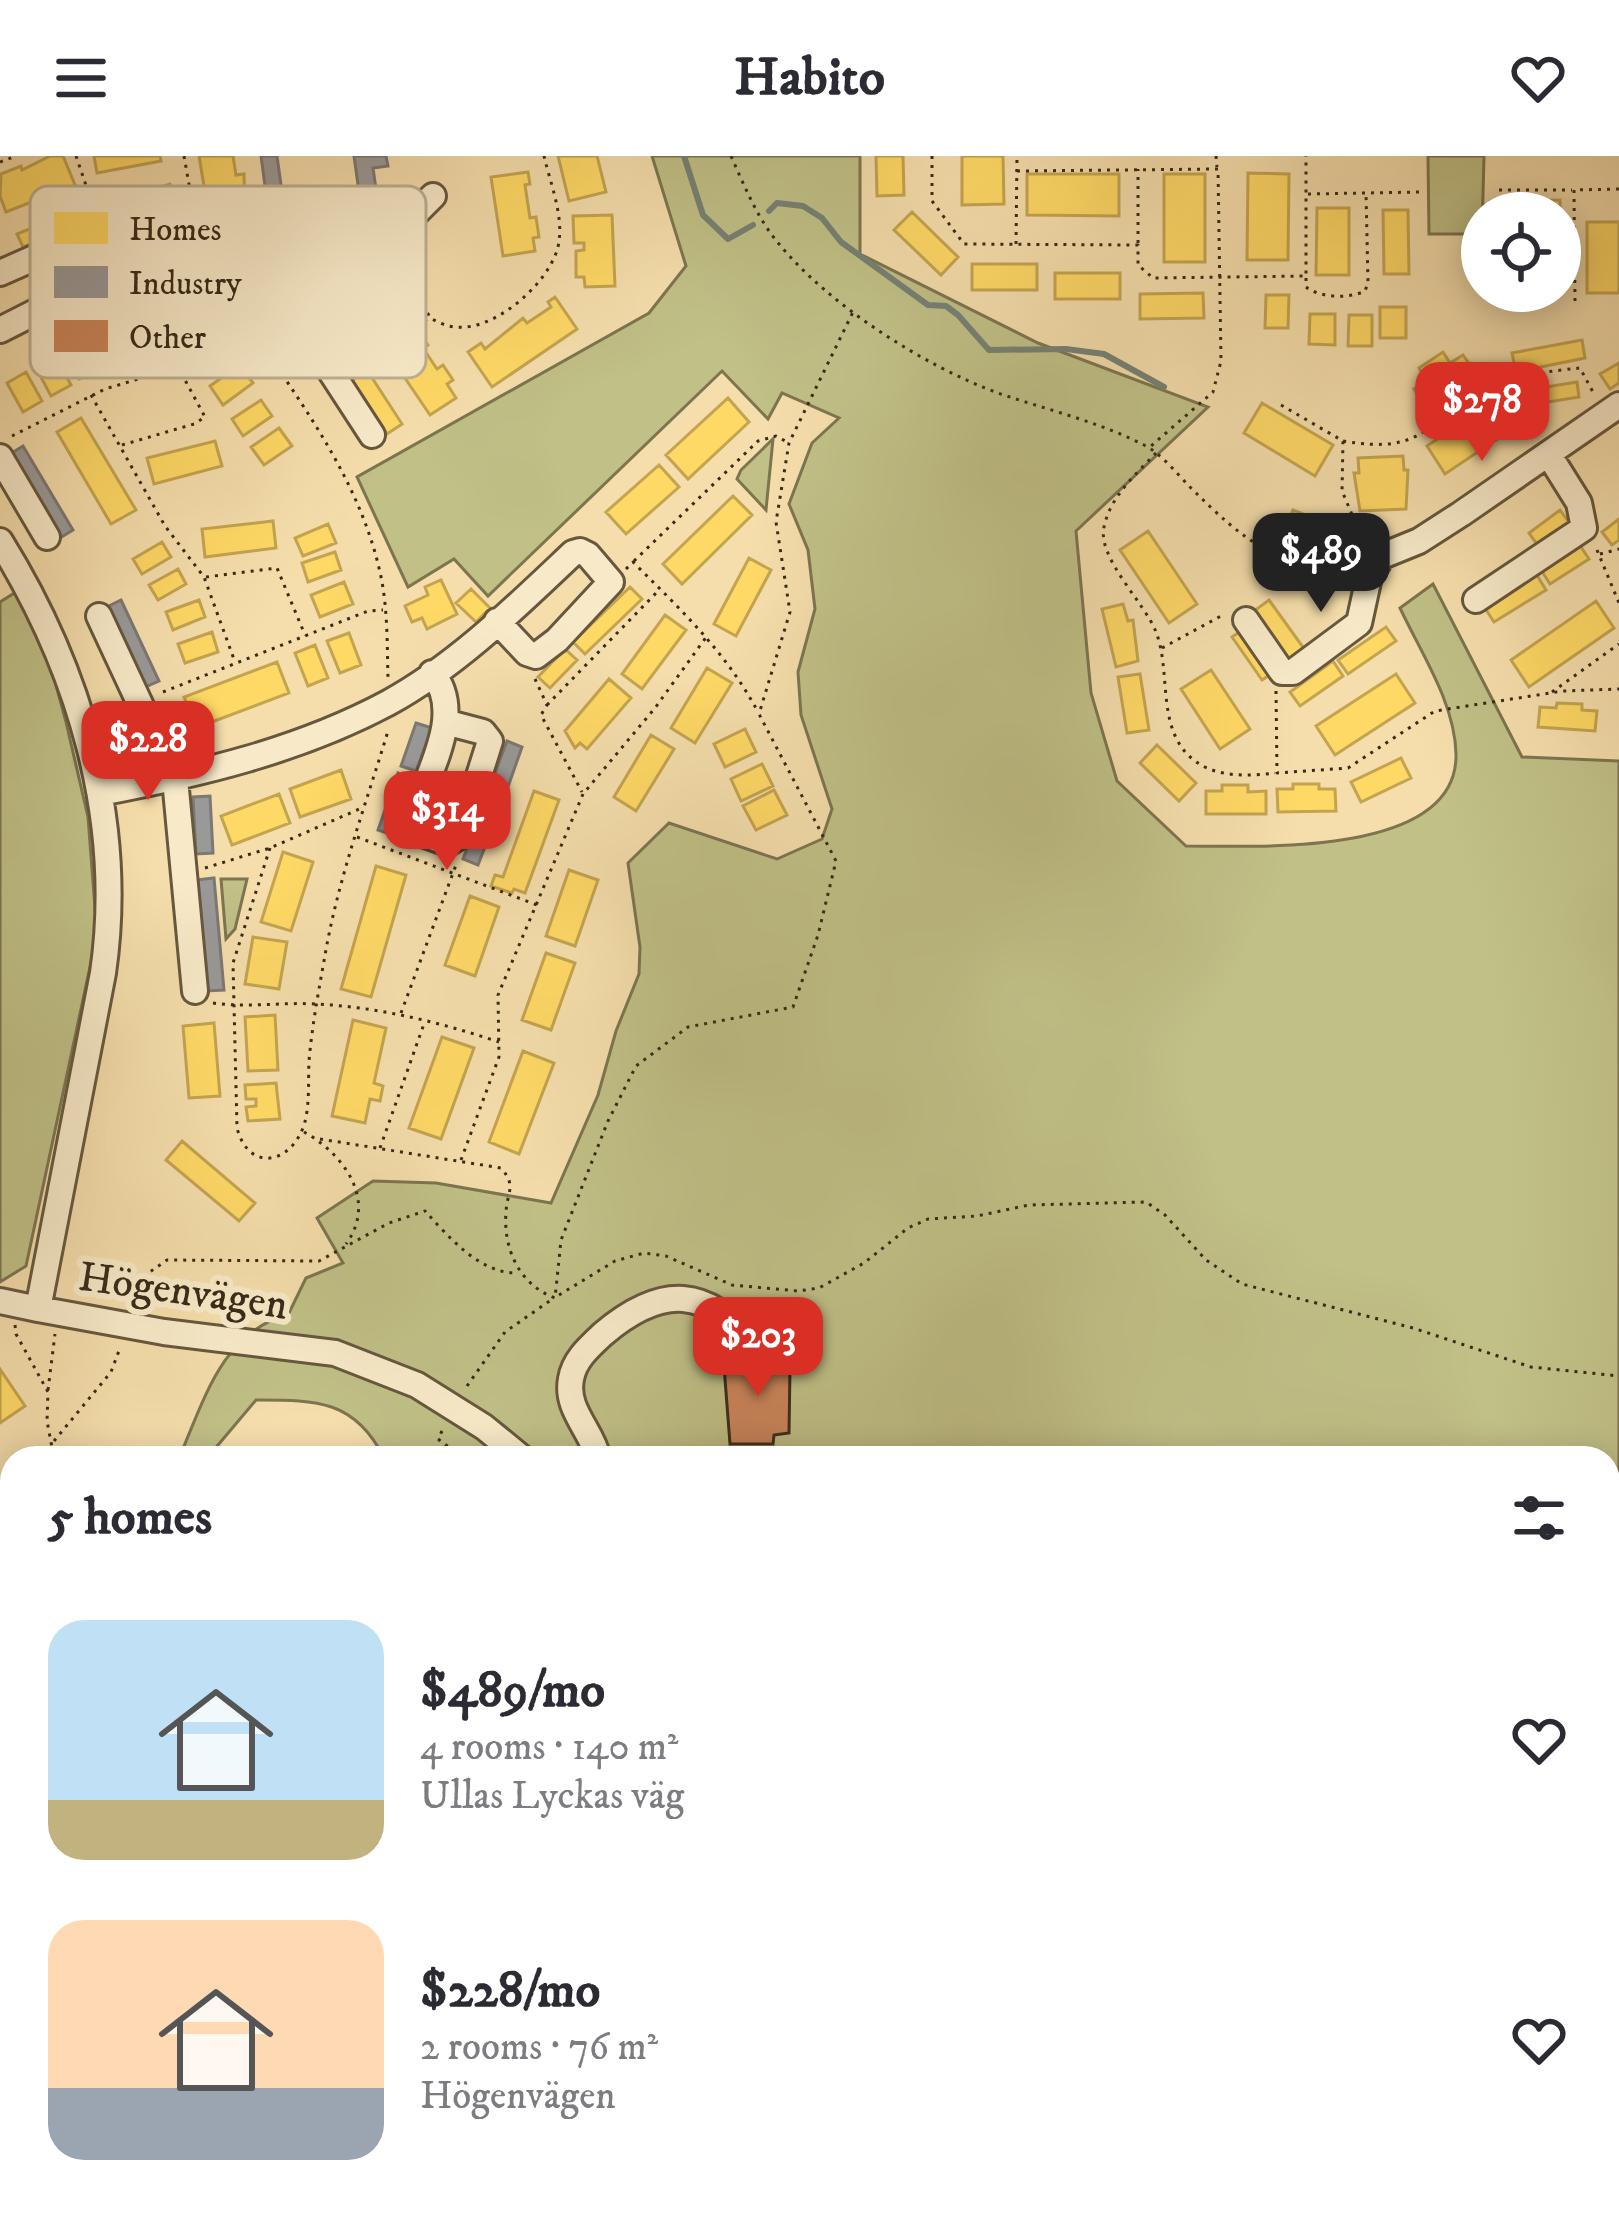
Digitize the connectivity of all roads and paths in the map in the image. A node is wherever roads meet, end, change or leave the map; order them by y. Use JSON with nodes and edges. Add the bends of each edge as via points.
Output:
{"nodes":[{"id":1,"x":16,"y":156,"type":"edge"},
{"id":2,"x":76,"y":156,"type":"edge"},
{"id":3,"x":544,"y":156,"type":"edge"},
{"id":4,"x":731,"y":156,"type":"edge"},
{"id":5,"x":932,"y":156,"type":"edge"},
{"id":6,"x":1016,"y":156,"type":"edge"},
{"id":7,"x":1216,"y":156,"type":"edge"},
{"id":8,"x":1306,"y":156,"type":"edge"},
{"id":9,"x":0,"y":162,"type":"edge"},
{"id":10,"x":1218,"y":169,"type":"junction"},
{"id":11,"x":1138,"y":170,"type":"junction"},
{"id":12,"x":1017,"y":171,"type":"junction"},
{"id":13,"x":86,"y":186,"type":"edge"},
{"id":14,"x":1619,"y":189,"type":"edge"},
{"id":15,"x":1499,"y":190,"type":"dead end"},
{"id":16,"x":1574,"y":190,"type":"joint"},
{"id":17,"x":1422,"y":192,"type":"dead end"},
{"id":18,"x":1366,"y":193,"type":"junction"},
{"id":19,"x":1307,"y":194,"type":"junction"},
{"id":20,"x":433,"y":196,"type":"dead end"},
{"id":21,"x":426,"y":203,"type":"edge"},
{"id":22,"x":1016,"y":244,"type":"junction"},
{"id":23,"x":1138,"y":245,"type":"junction"},
{"id":24,"x":30,"y":261,"type":"edge"},
{"id":25,"x":0,"y":274,"type":"edge"},
{"id":26,"x":1306,"y":276,"type":"junction"},
{"id":27,"x":1220,"y":278,"type":"junction"},
{"id":28,"x":426,"y":309,"type":"edge"},
{"id":29,"x":853,"y":312,"type":"junction"},
{"id":30,"x":30,"y":315,"type":"edge"},
{"id":31,"x":430,"y":318,"type":"junction"},
{"id":32,"x":426,"y":321,"type":"edge"},
{"id":33,"x":0,"y":330,"type":"edge"},
{"id":34,"x":140,"y":378,"type":"edge"},
{"id":35,"x":184,"y":378,"type":"edge"},
{"id":36,"x":282,"y":378,"type":"edge"},
{"id":37,"x":339,"y":378,"type":"edge"},
{"id":38,"x":336,"y":380,"type":"joint"},
{"id":39,"x":92,"y":395,"type":"junction"},
{"id":40,"x":1281,"y":405,"type":"dead end"},
{"id":41,"x":1613,"y":409,"type":"edge"},
{"id":42,"x":372,"y":435,"type":"dead end"},
{"id":43,"x":1342,"y":441,"type":"junction"},
{"id":44,"x":0,"y":442,"type":"edge"},
{"id":45,"x":789,"y":443,"type":"junction"},
{"id":46,"x":119,"y":446,"type":"junction"},
{"id":47,"x":1150,"y":447,"type":"junction"},
{"id":48,"x":1156,"y":453,"type":"junction"},
{"id":49,"x":1549,"y":454,"type":"junction"},
{"id":50,"x":0,"y":458,"type":"edge"},
{"id":51,"x":1584,"y":528,"type":"junction"},
{"id":52,"x":47,"y":537,"type":"dead end"},
{"id":53,"x":0,"y":541,"type":"edge"},
{"id":54,"x":1619,"y":550,"type":"edge"},
{"id":55,"x":1599,"y":554,"type":"junction"},
{"id":56,"x":633,"y":562,"type":"junction"},
{"id":57,"x":1373,"y":569,"type":"junction"},
{"id":58,"x":204,"y":577,"type":"junction"},
{"id":59,"x":611,"y":582,"type":"junction"},
{"id":60,"x":660,"y":589,"type":"junction"},
{"id":61,"x":1476,"y":600,"type":"dead end"},
{"id":62,"x":1619,"y":603,"type":"edge"},
{"id":63,"x":385,"y":610,"type":"junction"},
{"id":64,"x":99,"y":616,"type":"dead end"},
{"id":65,"x":1246,"y":620,"type":"joint"},
{"id":66,"x":497,"y":621,"type":"junction"},
{"id":67,"x":707,"y":635,"type":"junction"},
{"id":68,"x":305,"y":637,"type":"junction"},
{"id":69,"x":1619,"y":644,"type":"edge"},
{"id":70,"x":1162,"y":648,"type":"junction"},
{"id":71,"x":536,"y":656,"type":"junction"},
{"id":72,"x":235,"y":662,"type":"junction"},
{"id":73,"x":432,"y":673,"type":"junction"},
{"id":74,"x":1282,"y":673,"type":"junction"},
{"id":75,"x":1619,"y":689,"type":"edge"},
{"id":76,"x":1549,"y":695,"type":"junction"},
{"id":77,"x":139,"y":702,"type":"junction"},
{"id":78,"x":389,"y":702,"type":"junction"},
{"id":79,"x":548,"y":705,"type":"junction"},
{"id":80,"x":759,"y":714,"type":"junction"},
{"id":81,"x":446,"y":722,"type":"junction"},
{"id":82,"x":1277,"y":773,"type":"junction"},
{"id":83,"x":175,"y":779,"type":"junction"},
{"id":84,"x":100,"y":793,"type":"junction"},
{"id":85,"x":583,"y":794,"type":"junction"},
{"id":86,"x":365,"y":806,"type":"junction"},
{"id":87,"x":355,"y":836,"type":"junction"},
{"id":88,"x":457,"y":841,"type":"junction"},
{"id":89,"x":270,"y":848,"type":"junction"},
{"id":90,"x":185,"y":870,"type":"junction"},
{"id":91,"x":455,"y":874,"type":"junction"},
{"id":92,"x":537,"y":905,"type":"junction"},
{"id":93,"x":194,"y":991,"type":"joint"},
{"id":94,"x":317,"y":1004,"type":"junction"},
{"id":95,"x":232,"y":1006,"type":"junction"},
{"id":96,"x":400,"y":1015,"type":"junction"},
{"id":97,"x":426,"y":1019,"type":"junction"},
{"id":98,"x":500,"y":1042,"type":"junction"},
{"id":99,"x":302,"y":1130,"type":"junction"},
{"id":100,"x":320,"y":1139,"type":"junction"},
{"id":101,"x":379,"y":1150,"type":"junction"},
{"id":102,"x":460,"y":1162,"type":"junction"},
{"id":103,"x":345,"y":1245,"type":"junction"},
{"id":104,"x":518,"y":1273,"type":"junction"},
{"id":105,"x":554,"y":1298,"type":"junction"},
{"id":106,"x":29,"y":1307,"type":"edge"},
{"id":107,"x":127,"y":1315,"type":"dead end"},
{"id":108,"x":122,"y":1340,"type":"dead end"},
{"id":109,"x":754,"y":1348,"type":"dead end"},
{"id":110,"x":1619,"y":1376,"type":"edge"},
{"id":111,"x":48,"y":1392,"type":"junction"},
{"id":112,"x":452,"y":1407,"type":"junction"},
{"id":113,"x":51,"y":1443,"type":"junction"},
{"id":114,"x":52,"y":1446,"type":"edge"},
{"id":115,"x":447,"y":1446,"type":"edge"},
{"id":116,"x":506,"y":1446,"type":"edge"},
{"id":117,"x":595,"y":1446,"type":"edge"}],
"edges":[{"from":1,"to":9,"type":"path"},
{"from":2,"to":13,"type":"path"},
{"from":3,"to":31,"type":"path","via":[[560,233],[549,273],[481,323],[455,328]]},
{"from":4,"to":29,"type":"path","via":[[776,242]]},
{"from":5,"to":22,"type":"path","via":[[932,201],[964,244]]},
{"from":6,"to":12,"type":"path"},
{"from":7,"to":10,"type":"path"},
{"from":8,"to":19,"type":"path"},
{"from":10,"to":11,"type":"path"},
{"from":10,"to":27,"type":"path"},
{"from":11,"to":12,"type":"path"},
{"from":11,"to":23,"type":"path"},
{"from":12,"to":22,"type":"path"},
{"from":14,"to":16,"type":"path"},
{"from":15,"to":16,"type":"path"},
{"from":17,"to":18,"type":"path"},
{"from":18,"to":19,"type":"path"},
{"from":18,"to":26,"type":"path","via":[[1365,291],[1316,294]]},
{"from":19,"to":26,"type":"path"},
{"from":20,"to":21,"type":"street"},
{"from":22,"to":23,"type":"path"},
{"from":23,"to":27,"type":"path","via":[[1138,265],[1153,278]]},
{"from":24,"to":25,"type":"street"},
{"from":26,"to":27,"type":"path"},
{"from":27,"to":47,"type":"path","via":[[1221,361],[1213,392]]},
{"from":28,"to":31,"type":"path"},
{"from":29,"to":45,"type":"path"},
{"from":29,"to":47,"type":"path","via":[[995,392]]},
{"from":30,"to":33,"type":"street"},
{"from":31,"to":32,"type":"path"},
{"from":34,"to":39,"type":"path"},
{"from":35,"to":46,"type":"path","via":[[205,417]]},
{"from":36,"to":63,"type":"path","via":[[341,469],[374,549]]},
{"from":37,"to":38,"type":"path"},
{"from":38,"to":42,"type":"street"},
{"from":39,"to":44,"type":"path"},
{"from":39,"to":46,"type":"path"},
{"from":40,"to":43,"type":"path"},
{"from":41,"to":43,"type":"path","via":[[1580,368],[1489,387],[1426,433],[1395,444]]},
{"from":41,"to":49,"type":"street"},
{"from":43,"to":57,"type":"path","via":[[1342,491]]},
{"from":45,"to":56,"type":"path","via":[[776,436],[758,441]]},
{"from":45,"to":80,"type":"path","via":[[776,522],[790,612]]},
{"from":46,"to":58,"type":"path"},
{"from":47,"to":48,"type":"path"},
{"from":48,"to":57,"type":"path","via":[[1268,552],[1290,563]]},
{"from":48,"to":70,"type":"path","via":[[1102,530]]},
{"from":49,"to":51,"type":"street","via":[[1579,503]]},
{"from":49,"to":57,"type":"street"},
{"from":50,"to":52,"type":"street"},
{"from":51,"to":55,"type":"path"},
{"from":51,"to":61,"type":"street"},
{"from":53,"to":84,"type":"street","name":"Högenvägen","via":[[70,680]]},
{"from":54,"to":55,"type":"path"},
{"from":55,"to":62,"type":"path"},
{"from":56,"to":59,"type":"path"},
{"from":56,"to":60,"type":"path"},
{"from":57,"to":74,"type":"street","via":[[1359,623]]},
{"from":58,"to":68,"type":"path","via":[[277,568]]},
{"from":58,"to":72,"type":"path"},
{"from":59,"to":66,"type":"street","via":[[580,551]]},
{"from":59,"to":71,"type":"street"},
{"from":60,"to":67,"type":"path"},
{"from":60,"to":79,"type":"path"},
{"from":63,"to":68,"type":"path"},
{"from":63,"to":78,"type":"path"},
{"from":64,"to":77,"type":"street"},
{"from":65,"to":70,"type":"path","via":[[1219,617]]},
{"from":65,"to":74,"type":"street"},
{"from":66,"to":71,"type":"street"},
{"from":66,"to":73,"type":"street"},
{"from":67,"to":80,"type":"path"},
{"from":67,"to":85,"type":"path"},
{"from":68,"to":72,"type":"path"},
{"from":69,"to":76,"type":"path"},
{"from":70,"to":82,"type":"path","via":[[1168,717],[1196,762],[1248,776]]},
{"from":71,"to":79,"type":"path","via":[[532,669]]},
{"from":72,"to":77,"type":"path"},
{"from":73,"to":78,"type":"street"},
{"from":73,"to":81,"type":"street","via":[[447,700]]},
{"from":74,"to":82,"type":"path","via":[[1274,711]]},
{"from":75,"to":76,"type":"path"},
{"from":76,"to":82,"type":"path","via":[[1435,711],[1348,768]]},
{"from":77,"to":83,"type":"street"},
{"from":78,"to":83,"type":"street","via":[[298,742]]},
{"from":78,"to":86,"type":"path"},
{"from":79,"to":85,"type":"path","via":[[541,715]]},
{"from":80,"to":105,"type":"path","via":[[836,861],[794,1007],[688,1027],[636,1066],[562,1240]]},
{"from":81,"to":88,"type":"street","via":[[490,741]]},
{"from":81,"to":88,"type":"street","via":[[412,825]]},
{"from":83,"to":84,"type":"street"},
{"from":83,"to":90,"type":"street"},
{"from":84,"to":106,"type":"street","name":"Högenvägen","via":[[108,933]]},
{"from":85,"to":92,"type":"path"},
{"from":86,"to":87,"type":"path"},
{"from":86,"to":89,"type":"path"},
{"from":87,"to":91,"type":"path"},
{"from":87,"to":94,"type":"path"},
{"from":88,"to":91,"type":"path"},
{"from":89,"to":90,"type":"path"},
{"from":89,"to":95,"type":"path","via":[[233,963]]},
{"from":90,"to":93,"type":"street"},
{"from":91,"to":92,"type":"path"},
{"from":91,"to":96,"type":"path"},
{"from":92,"to":98,"type":"path","via":[[498,994]]},
{"from":93,"to":95,"type":"path"},
{"from":94,"to":95,"type":"path"},
{"from":94,"to":96,"type":"path"},
{"from":94,"to":99,"type":"path"},
{"from":95,"to":99,"type":"path","via":[[241,1145],[271,1159]]},
{"from":96,"to":97,"type":"path"},
{"from":97,"to":98,"type":"path"},
{"from":97,"to":101,"type":"path"},
{"from":98,"to":102,"type":"path"},
{"from":99,"to":100,"type":"path"},
{"from":100,"to":101,"type":"path"},
{"from":100,"to":103,"type":"path","via":[[349,1171],[359,1202]]},
{"from":101,"to":102,"type":"path"},
{"from":102,"to":104,"type":"path","via":[[501,1168],[511,1179],[506,1212]]},
{"from":103,"to":104,"type":"path","via":[[425,1211],[469,1255]]},
{"from":103,"to":107,"type":"path","via":[[305,1263],[167,1260],[136,1288]]},
{"from":104,"to":105,"type":"path"},
{"from":105,"to":110,"type":"path","via":[[644,1253],[732,1285],[819,1288],[928,1219],[1029,1205],[1146,1202],[1241,1284],[1531,1367]]},
{"from":105,"to":112,"type":"path","via":[[505,1332]]},
{"from":106,"to":111,"type":"path"},
{"from":106,"to":111,"type":"path","via":[[16,1334]]},
{"from":106,"to":112,"type":"street","name":"Högenvägen","via":[[335,1353],[382,1368]]},
{"from":108,"to":113,"type":"path","via":[[111,1372]]},
{"from":109,"to":117,"type":"street","via":[[734,1320],[689,1299],[628,1313],[589,1347],[571,1376],[572,1404]]},
{"from":111,"to":113,"type":"path"},
{"from":112,"to":115,"type":"path","via":[[438,1439]]},
{"from":112,"to":116,"type":"street","name":"Högenvägen"},
{"from":113,"to":114,"type":"path"}]}
